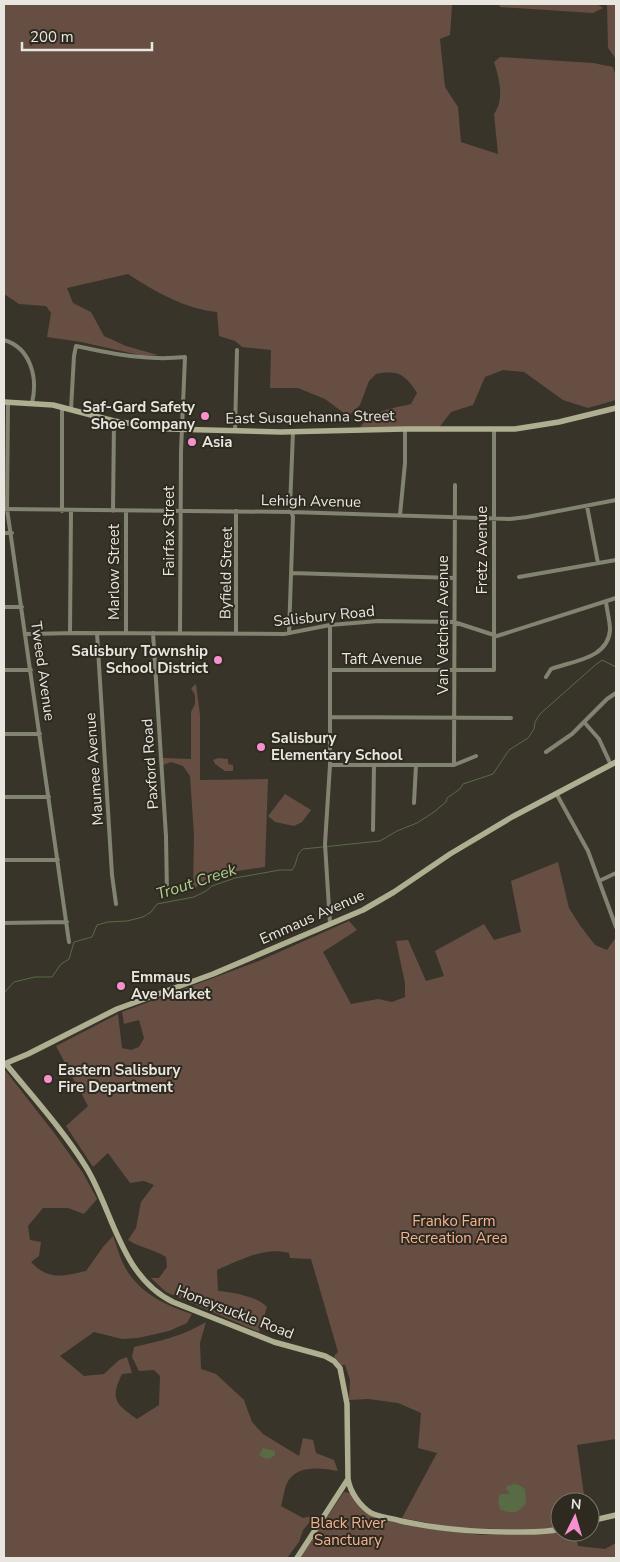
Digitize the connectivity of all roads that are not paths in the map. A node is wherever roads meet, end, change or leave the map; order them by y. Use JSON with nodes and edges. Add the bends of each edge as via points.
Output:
{"nodes":[{"id":1,"x":4,"y":340,"type":"edge"},
{"id":2,"x":237,"y":350,"type":"dead end"},
{"id":3,"x":6,"y":402,"type":"edge"},
{"id":4,"x":32,"y":403,"type":"junction"},
{"id":5,"x":62,"y":407,"type":"junction"},
{"id":6,"x":616,"y":408,"type":"edge"},
{"id":7,"x":72,"y":409,"type":"junction"},
{"id":8,"x":114,"y":421,"type":"junction"},
{"id":9,"x":405,"y":429,"type":"junction"},
{"id":10,"x":181,"y":430,"type":"junction"},
{"id":11,"x":494,"y":430,"type":"junction"},
{"id":12,"x":235,"y":431,"type":"junction"},
{"id":13,"x":293,"y":432,"type":"junction"},
{"id":14,"x":455,"y":485,"type":"dead end"},
{"id":15,"x":616,"y":500,"type":"edge"},
{"id":16,"x":587,"y":506,"type":"junction"},
{"id":17,"x":6,"y":509,"type":"edge"},
{"id":18,"x":62,"y":511,"type":"junction"},
{"id":19,"x":71,"y":511,"type":"junction"},
{"id":20,"x":113,"y":511,"type":"junction"},
{"id":21,"x":126,"y":511,"type":"junction"},
{"id":22,"x":181,"y":511,"type":"junction"},
{"id":23,"x":236,"y":512,"type":"junction"},
{"id":24,"x":291,"y":512,"type":"junction"},
{"id":25,"x":400,"y":515,"type":"junction"},
{"id":26,"x":454,"y":517,"type":"junction"},
{"id":27,"x":493,"y":518,"type":"junction"},
{"id":28,"x":12,"y":532,"type":"junction"},
{"id":29,"x":4,"y":533,"type":"edge"},
{"id":30,"x":616,"y":560,"type":"edge"},
{"id":31,"x":598,"y":563,"type":"junction"},
{"id":32,"x":291,"y":573,"type":"junction"},
{"id":33,"x":519,"y":577,"type":"dead end"},
{"id":34,"x":454,"y":578,"type":"junction"},
{"id":35,"x":616,"y":598,"type":"edge"},
{"id":36,"x":606,"y":602,"type":"junction"},
{"id":37,"x":22,"y":606,"type":"junction"},
{"id":38,"x":4,"y":607,"type":"edge"},
{"id":39,"x":454,"y":622,"type":"junction"},
{"id":40,"x":330,"y":624,"type":"junction"},
{"id":41,"x":70,"y":633,"type":"junction"},
{"id":42,"x":97,"y":633,"type":"junction"},
{"id":43,"x":126,"y":633,"type":"junction"},
{"id":44,"x":153,"y":633,"type":"junction"},
{"id":45,"x":180,"y":633,"type":"junction"},
{"id":46,"x":289,"y":633,"type":"junction"},
{"id":47,"x":26,"y":634,"type":"junction"},
{"id":48,"x":236,"y":634,"type":"junction"},
{"id":49,"x":494,"y":635,"type":"junction"},
{"id":50,"x":4,"y":670,"type":"edge"},
{"id":51,"x":31,"y":670,"type":"junction"},
{"id":52,"x":330,"y":670,"type":"junction"},
{"id":53,"x":454,"y":670,"type":"junction"},
{"id":54,"x":494,"y":670,"type":"joint"},
{"id":55,"x":546,"y":677,"type":"dead end"},
{"id":56,"x":616,"y":693,"type":"edge"},
{"id":57,"x":330,"y":718,"type":"junction"},
{"id":58,"x":454,"y":718,"type":"junction"},
{"id":59,"x":511,"y":718,"type":"dead end"},
{"id":60,"x":584,"y":722,"type":"junction"},
{"id":61,"x":4,"y":734,"type":"edge"},
{"id":62,"x":40,"y":734,"type":"junction"},
{"id":63,"x":546,"y":752,"type":"dead end"},
{"id":64,"x":476,"y":756,"type":"dead end"},
{"id":65,"x":614,"y":764,"type":"edge"},
{"id":66,"x":330,"y":765,"type":"junction"},
{"id":67,"x":374,"y":765,"type":"junction"},
{"id":68,"x":416,"y":765,"type":"junction"},
{"id":69,"x":454,"y":765,"type":"junction"},
{"id":70,"x":556,"y":793,"type":"junction"},
{"id":71,"x":4,"y":797,"type":"edge"},
{"id":72,"x":49,"y":797,"type":"junction"},
{"id":73,"x":414,"y":803,"type":"dead end"},
{"id":74,"x":373,"y":830,"type":"dead end"},
{"id":75,"x":4,"y":860,"type":"edge"},
{"id":76,"x":58,"y":860,"type":"junction"},
{"id":77,"x":616,"y":873,"type":"edge"},
{"id":78,"x":599,"y":881,"type":"junction"},
{"id":79,"x":168,"y":894,"type":"dead end"},
{"id":80,"x":116,"y":904,"type":"dead end"},
{"id":81,"x":67,"y":922,"type":"junction"},
{"id":82,"x":4,"y":923,"type":"edge"},
{"id":83,"x":330,"y":924,"type":"junction"},
{"id":84,"x":616,"y":927,"type":"edge"},
{"id":85,"x":70,"y":942,"type":"dead end"},
{"id":86,"x":5,"y":1064,"type":"edge"},
{"id":87,"x":348,"y":1479,"type":"junction"},
{"id":88,"x":616,"y":1515,"type":"edge"},
{"id":89,"x":600,"y":1519,"type":"edge"},
{"id":90,"x":550,"y":1531,"type":"edge"},
{"id":91,"x":297,"y":1558,"type":"edge"}],
"edges":[{"from":1,"to":4,"type":"street","via":[[19,347],[29,361],[35,389]]},
{"from":2,"to":12,"type":"street"},
{"from":3,"to":4,"type":"main road","name":"East Susquehanna Street"},
{"from":3,"to":17,"type":"street","name":"Tweed Avenue"},
{"from":4,"to":5,"type":"main road","name":"East Susquehanna Street"},
{"from":5,"to":7,"type":"main road","name":"East Susquehanna Street"},
{"from":5,"to":18,"type":"street"},
{"from":6,"to":11,"type":"main road","name":"East Susquehanna Street","via":[[526,428]]},
{"from":7,"to":8,"type":"main road","name":"East Susquehanna Street"},
{"from":7,"to":10,"type":"street","name":"Fairfax Street","via":[[76,346],[130,357],[185,357]]},
{"from":8,"to":10,"type":"main road","name":"East Susquehanna Street"},
{"from":8,"to":20,"type":"street","name":"Marlow Street"},
{"from":9,"to":11,"type":"main road","name":"East Susquehanna Street"},
{"from":9,"to":13,"type":"main road","name":"East Susquehanna Street"},
{"from":9,"to":25,"type":"street"},
{"from":10,"to":12,"type":"main road","name":"East Susquehanna Street"},
{"from":10,"to":22,"type":"street","name":"Fairfax Street"},
{"from":11,"to":27,"type":"street","name":"Fretz Avenue"},
{"from":12,"to":13,"type":"main road","name":"East Susquehanna Street"},
{"from":13,"to":24,"type":"street"},
{"from":14,"to":26,"type":"street","name":"Van Vetchen Avenue"},
{"from":15,"to":16,"type":"street","name":"Lehigh Avenue"},
{"from":16,"to":27,"type":"street","name":"Lehigh Avenue","via":[[521,518]]},
{"from":16,"to":31,"type":"street"},
{"from":17,"to":18,"type":"street","name":"Lehigh Avenue"},
{"from":17,"to":28,"type":"street","name":"Tweed Avenue"},
{"from":18,"to":19,"type":"street","name":"Lehigh Avenue"},
{"from":19,"to":20,"type":"street","name":"Lehigh Avenue"},
{"from":19,"to":41,"type":"street"},
{"from":20,"to":21,"type":"street","name":"Lehigh Avenue"},
{"from":21,"to":22,"type":"street","name":"Lehigh Avenue"},
{"from":21,"to":43,"type":"street","name":"Marlow Street"},
{"from":22,"to":23,"type":"street","name":"Lehigh Avenue"},
{"from":22,"to":45,"type":"street","name":"Fairfax Street"},
{"from":23,"to":24,"type":"street","name":"Lehigh Avenue"},
{"from":23,"to":48,"type":"street","name":"Byfield Street"},
{"from":24,"to":25,"type":"street","name":"Lehigh Avenue"},
{"from":24,"to":32,"type":"street"},
{"from":25,"to":26,"type":"street","name":"Lehigh Avenue"},
{"from":26,"to":27,"type":"street","name":"Lehigh Avenue"},
{"from":26,"to":34,"type":"street","name":"Van Vetchen Avenue"},
{"from":27,"to":49,"type":"street","name":"Fretz Avenue"},
{"from":28,"to":29,"type":"street"},
{"from":28,"to":37,"type":"street","name":"Tweed Avenue"},
{"from":30,"to":31,"type":"street"},
{"from":31,"to":33,"type":"street"},
{"from":32,"to":34,"type":"street"},
{"from":32,"to":46,"type":"street"},
{"from":34,"to":39,"type":"street","name":"Van Vetchen Avenue"},
{"from":35,"to":36,"type":"street"},
{"from":36,"to":49,"type":"street"},
{"from":36,"to":55,"type":"street","via":[[610,630],[604,646],[591,656],[551,669]]},
{"from":37,"to":38,"type":"street"},
{"from":37,"to":47,"type":"street","name":"Tweed Avenue"},
{"from":39,"to":40,"type":"street","name":"Salisbury Road"},
{"from":39,"to":49,"type":"street","name":"Salisbury Road"},
{"from":39,"to":53,"type":"street","name":"Van Vetchen Avenue"},
{"from":40,"to":46,"type":"street","name":"Salisbury Road"},
{"from":40,"to":52,"type":"street"},
{"from":41,"to":42,"type":"street","name":"Salisbury Road"},
{"from":41,"to":47,"type":"street","name":"Salisbury Road"},
{"from":42,"to":43,"type":"street","name":"Salisbury Road"},
{"from":42,"to":80,"type":"street","name":"Maumee Avenue"},
{"from":43,"to":44,"type":"street","name":"Salisbury Road"},
{"from":44,"to":45,"type":"street","name":"Salisbury Road"},
{"from":44,"to":79,"type":"street","name":"Paxford Road"},
{"from":45,"to":48,"type":"street","name":"Salisbury Road"},
{"from":46,"to":48,"type":"street","name":"Salisbury Road"},
{"from":47,"to":51,"type":"street","name":"Tweed Avenue"},
{"from":49,"to":54,"type":"street","name":"Fretz Avenue"},
{"from":50,"to":51,"type":"street"},
{"from":51,"to":62,"type":"street","name":"Tweed Avenue"},
{"from":52,"to":53,"type":"street","name":"Taft Avenue"},
{"from":52,"to":57,"type":"street"},
{"from":53,"to":54,"type":"street","name":"Taft Avenue"},
{"from":53,"to":58,"type":"street","name":"Van Vetchen Avenue"},
{"from":56,"to":60,"type":"street"},
{"from":57,"to":58,"type":"street"},
{"from":57,"to":66,"type":"street"},
{"from":58,"to":59,"type":"street"},
{"from":58,"to":69,"type":"street","name":"Van Vetchen Avenue"},
{"from":60,"to":63,"type":"street"},
{"from":60,"to":65,"type":"street"},
{"from":61,"to":62,"type":"street"},
{"from":62,"to":72,"type":"street","name":"Tweed Avenue"},
{"from":64,"to":69,"type":"street"},
{"from":65,"to":70,"type":"main road","name":"Emmaus Avenue"},
{"from":66,"to":67,"type":"street"},
{"from":66,"to":83,"type":"street","via":[[325,846]]},
{"from":67,"to":68,"type":"street"},
{"from":67,"to":74,"type":"street"},
{"from":68,"to":69,"type":"street"},
{"from":68,"to":73,"type":"street"},
{"from":70,"to":78,"type":"street","via":[[585,844]]},
{"from":70,"to":83,"type":"main road","name":"Emmaus Avenue","via":[[457,850],[382,899]]},
{"from":71,"to":72,"type":"street"},
{"from":72,"to":76,"type":"street","name":"Tweed Avenue"},
{"from":75,"to":76,"type":"street"},
{"from":76,"to":81,"type":"street","name":"Tweed Avenue"},
{"from":77,"to":78,"type":"street"},
{"from":78,"to":84,"type":"street"},
{"from":81,"to":82,"type":"street"},
{"from":81,"to":85,"type":"street","name":"Tweed Avenue"},
{"from":83,"to":86,"type":"main road","name":"Emmaus Avenue","via":[[213,974],[117,1009]]},
{"from":86,"to":87,"type":"main road","name":"Honeysuckle Road","via":[[62,1132],[85,1166],[132,1263],[149,1287],[172,1302],[274,1342],[325,1356],[337,1365],[342,1372],[347,1404]]},
{"from":87,"to":90,"type":"main road","via":[[359,1503],[379,1516],[429,1527],[481,1532]]},
{"from":87,"to":91,"type":"main road"},
{"from":88,"to":89,"type":"main road"}]}
